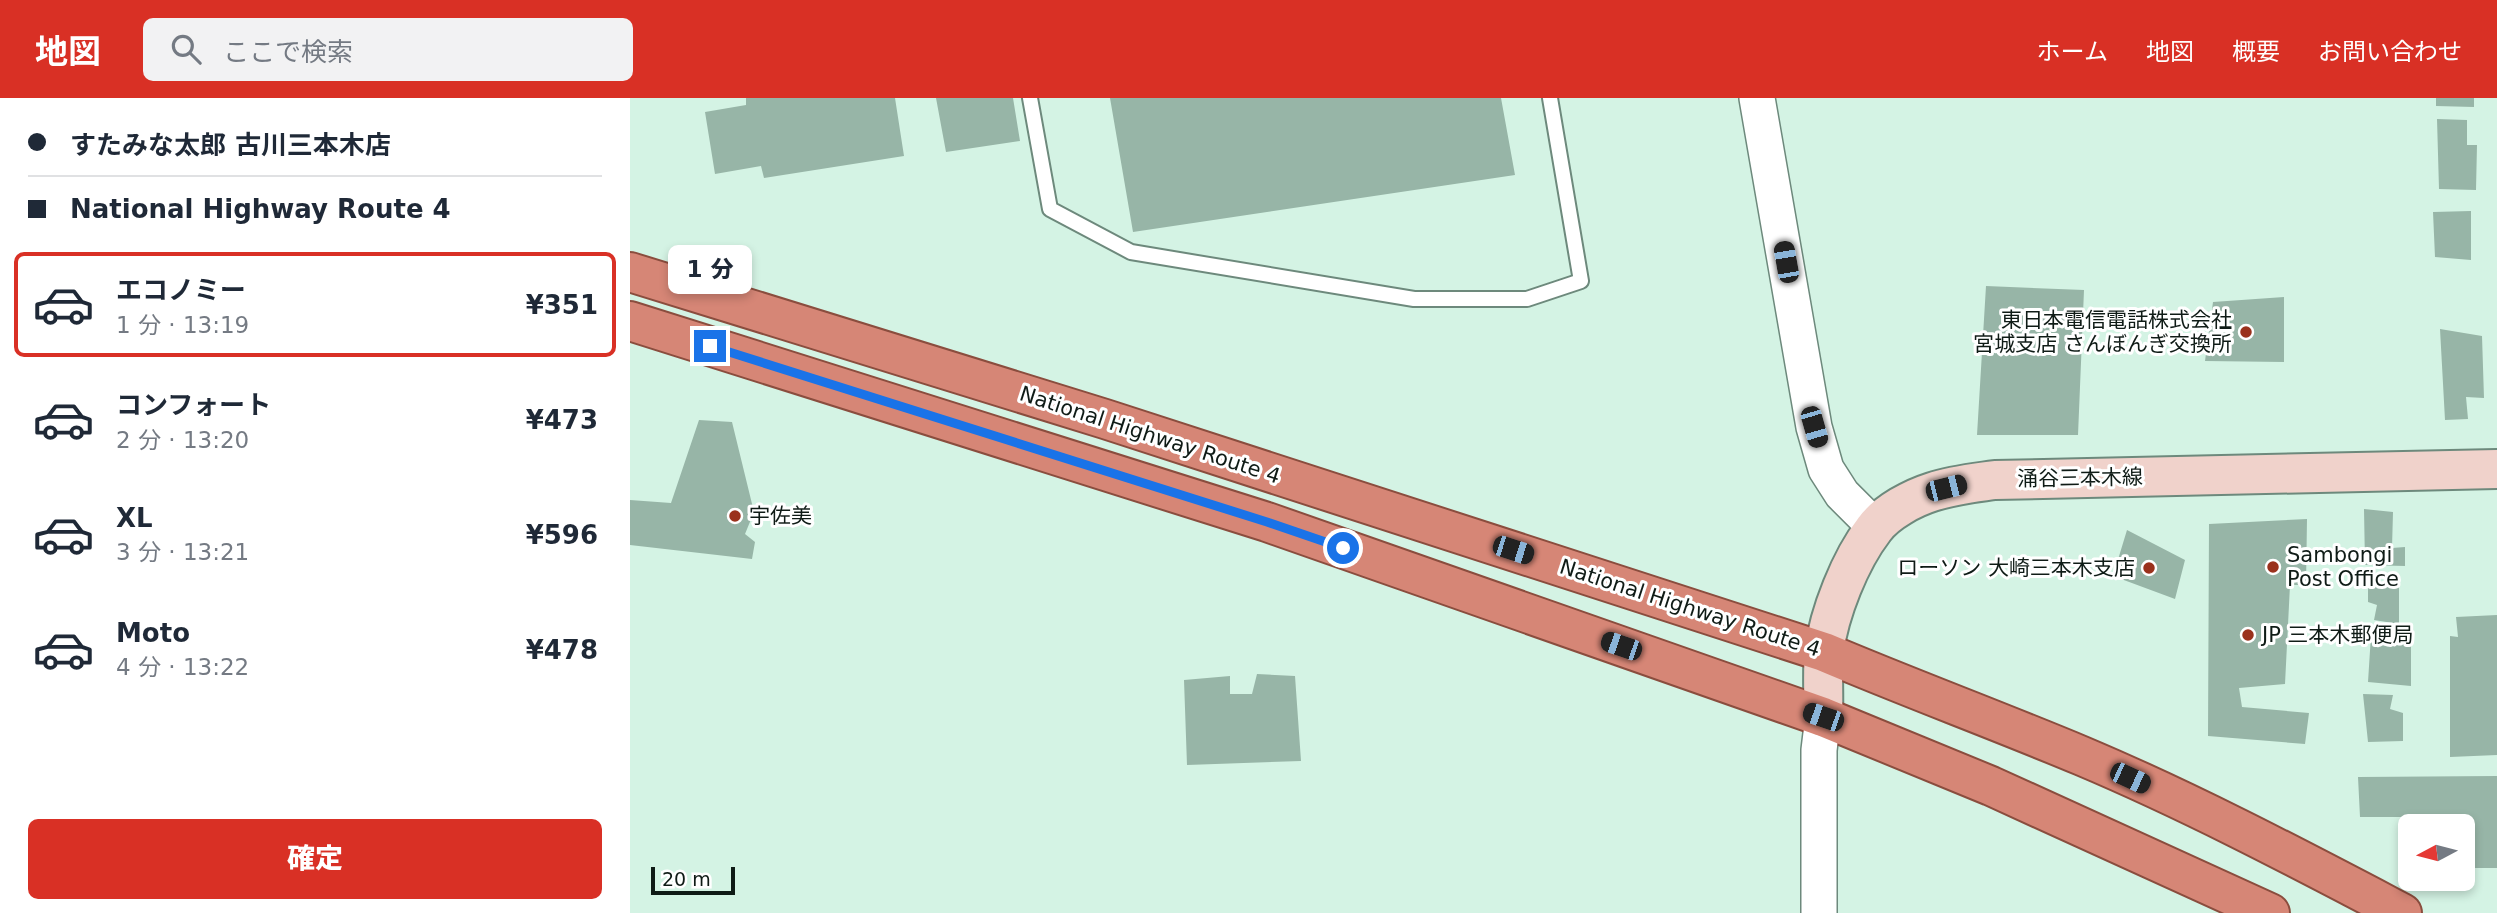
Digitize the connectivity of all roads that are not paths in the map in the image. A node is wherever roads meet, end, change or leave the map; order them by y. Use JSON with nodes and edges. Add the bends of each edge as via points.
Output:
{"nodes":[{"id":1,"x":1030,"y":98,"type":"edge"},
{"id":2,"x":1550,"y":98,"type":"edge"},
{"id":3,"x":1758,"y":98,"type":"edge"},
{"id":4,"x":630,"y":272,"type":"edge"},
{"id":5,"x":630,"y":321,"type":"edge"},
{"id":6,"x":2497,"y":469,"type":"edge"},
{"id":7,"x":1875,"y":527,"type":"junction"},
{"id":8,"x":1825,"y":652,"type":"junction"},
{"id":9,"x":1823,"y":717,"type":"junction"},
{"id":10,"x":1819,"y":913,"type":"edge"},
{"id":11,"x":2270,"y":913,"type":"edge"},
{"id":12,"x":2402,"y":913,"type":"edge"}],
"edges":[{"from":1,"to":2,"type":"lane","via":[[1050,209],[1131,252],[1414,299],[1527,299],[1581,281]]},
{"from":3,"to":7,"type":"street","via":[[1814,427],[1826,469],[1842,494]]},
{"from":4,"to":8,"type":"highway","name":"National Highway Route 4","via":[[1105,419]]},
{"from":5,"to":9,"type":"highway","via":[[1267,522]]},
{"from":6,"to":7,"type":"main road","name":"涌谷三本木線","via":[[1996,480],[1930,492]]},
{"from":7,"to":8,"type":"main road","name":"涌谷三本木線","via":[[1836,603]]},
{"from":8,"to":9,"type":"main road","name":"涌谷三本木線"},
{"from":8,"to":12,"type":"highway","name":"National Highway Route 4","via":[[2082,756],[2248,833]]},
{"from":9,"to":10,"type":"street"},
{"from":9,"to":11,"type":"highway","via":[[1991,786]]}]}
